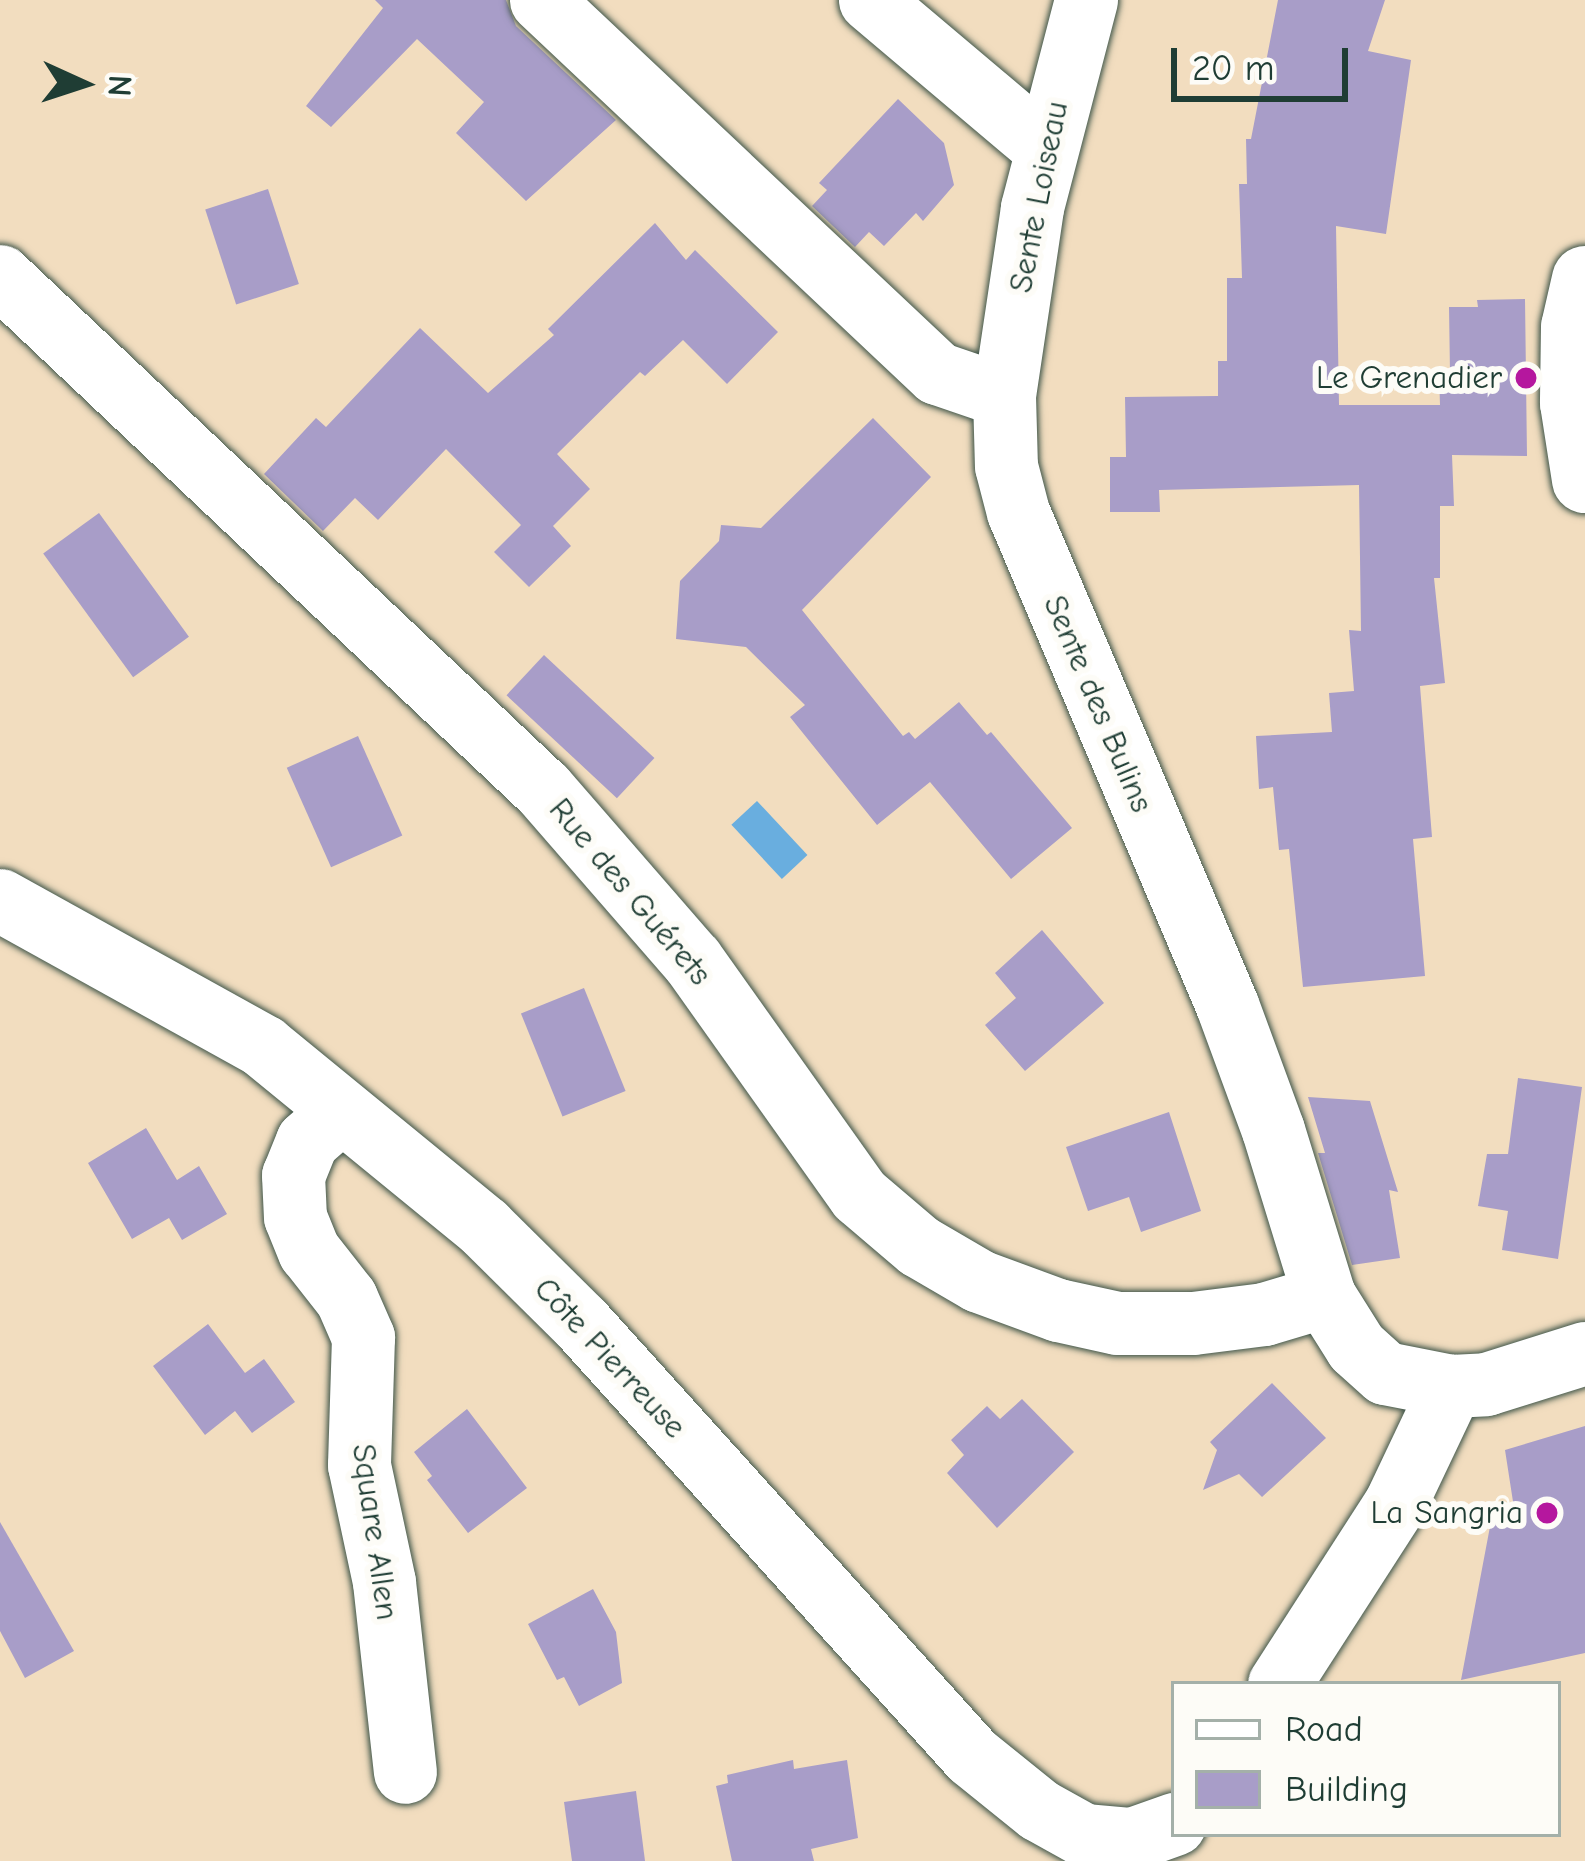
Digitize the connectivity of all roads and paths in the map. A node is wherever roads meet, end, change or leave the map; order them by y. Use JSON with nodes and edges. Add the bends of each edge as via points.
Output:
{"nodes":[{"id":1,"x":541,"y":0,"type":"edge"},
{"id":2,"x":870,"y":0,"type":"edge"},
{"id":3,"x":1086,"y":0,"type":"edge"},
{"id":4,"x":1045,"y":148,"type":"junction"},
{"id":5,"x":0,"y":277,"type":"edge"},
{"id":6,"x":1585,"y":279,"type":"edge"},
{"id":7,"x":1004,"y":396,"type":"junction"},
{"id":8,"x":1585,"y":480,"type":"edge"},
{"id":9,"x":0,"y":900,"type":"edge"},
{"id":10,"x":340,"y":1112,"type":"junction"},
{"id":11,"x":1324,"y":1296,"type":"junction"},
{"id":12,"x":1585,"y":1353,"type":"edge"},
{"id":13,"x":1451,"y":1386,"type":"junction"},
{"id":14,"x":1281,"y":1681,"type":"edge"},
{"id":15,"x":405,"y":1772,"type":"dead end"},
{"id":16,"x":1171,"y":1825,"type":"edge"}],
"edges":[{"from":1,"to":7,"type":"street","via":[[937,373]]},
{"from":2,"to":4,"type":"street"},
{"from":3,"to":4,"type":"street","name":"Sente Loiseau"},
{"from":4,"to":7,"type":"street","name":"Sente Loiseau"},
{"from":5,"to":11,"type":"street","name":"Rue des Guérets","via":[[544,790],[692,960],[859,1196],[919,1246],[980,1281],[1117,1323],[1264,1314]]},
{"from":6,"to":8,"type":"street","via":[[1574,327]]},
{"from":7,"to":11,"type":"street","name":"Sente des Bulins","via":[[1006,466],[1018,512],[1227,1005]]},
{"from":9,"to":10,"type":"street","name":"Côte Pierreuse","via":[[263,1046]]},
{"from":10,"to":15,"type":"street","name":"Square Allen","via":[[307,1141],[293,1175],[295,1217],[363,1337],[359,1465],[384,1582]]},
{"from":10,"to":16,"type":"street","name":"Côte Pierreuse","via":[[484,1227],[581,1323],[972,1756],[1084,1835],[1132,1839]]},
{"from":11,"to":13,"type":"street","name":"Sente des Bulins","via":[[1356,1347],[1384,1373]]},
{"from":12,"to":13,"type":"street","name":"Sente des Bulins","via":[[1486,1384]]},
{"from":13,"to":14,"type":"street","via":[[1396,1504]]}]}
